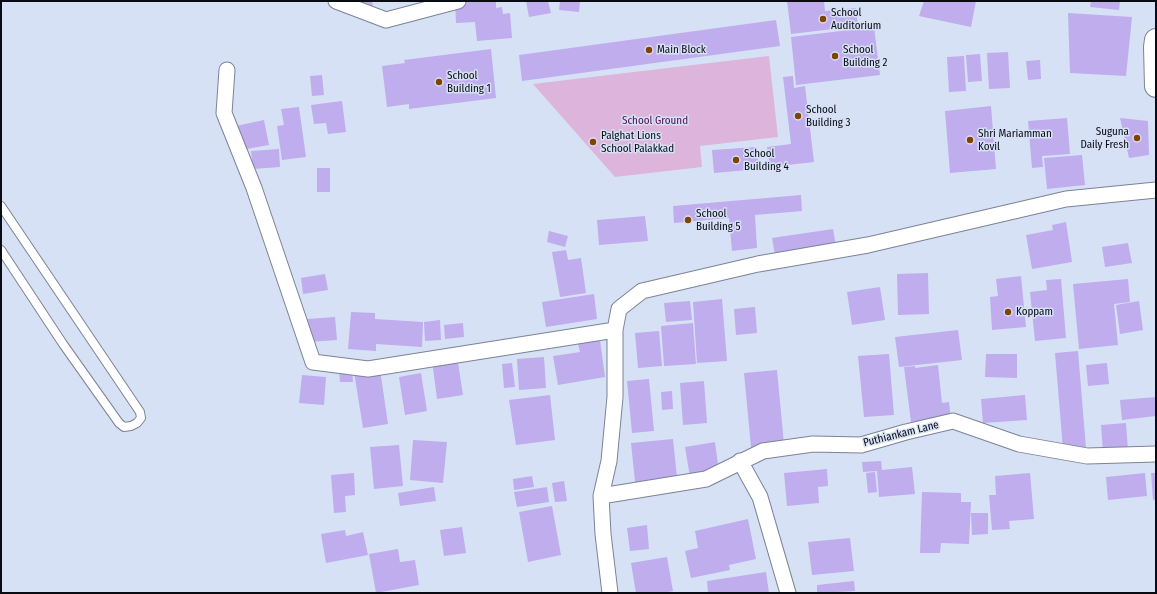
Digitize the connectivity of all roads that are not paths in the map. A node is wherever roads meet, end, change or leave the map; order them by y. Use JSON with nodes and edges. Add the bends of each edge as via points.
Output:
{"nodes":[{"id":1,"x":336,"y":1,"type":"edge"},
{"id":2,"x":458,"y":1,"type":"edge"},
{"id":3,"x":1156,"y":40,"type":"edge"},
{"id":4,"x":227,"y":70,"type":"dead end"},
{"id":5,"x":1156,"y":86,"type":"edge"},
{"id":6,"x":1156,"y":190,"type":"edge"},
{"id":7,"x":1,"y":206,"type":"edge"},
{"id":8,"x":1,"y":250,"type":"edge"},
{"id":9,"x":616,"y":330,"type":"junction"},
{"id":10,"x":1156,"y":454,"type":"edge"},
{"id":11,"x":740,"y":461,"type":"junction"},
{"id":12,"x":601,"y":496,"type":"junction"},
{"id":13,"x":610,"y":593,"type":"edge"},
{"id":14,"x":788,"y":593,"type":"edge"}],
"edges":[{"from":1,"to":2,"type":"street","via":[[386,20]]},
{"from":3,"to":5,"type":"street"},
{"from":4,"to":9,"type":"street","via":[[224,113],[254,188],[313,362],[368,369]]},
{"from":6,"to":9,"type":"street","via":[[1066,200],[868,245],[758,264],[642,291],[619,309]]},
{"from":7,"to":8,"type":"lane","via":[[140,412],[141,418],[137,423],[124,427],[119,423]]},
{"from":9,"to":12,"type":"street","via":[[615,397],[609,461]]},
{"from":10,"to":11,"type":"street","name":"Puthiankam Lane","via":[[1087,456],[1019,444],[953,421],[861,445],[813,444],[763,450]]},
{"from":11,"to":12,"type":"street","name":"Puthiankam Lane","via":[[706,479]]},
{"from":11,"to":14,"type":"street","via":[[760,497]]},
{"from":12,"to":13,"type":"street"}]}
